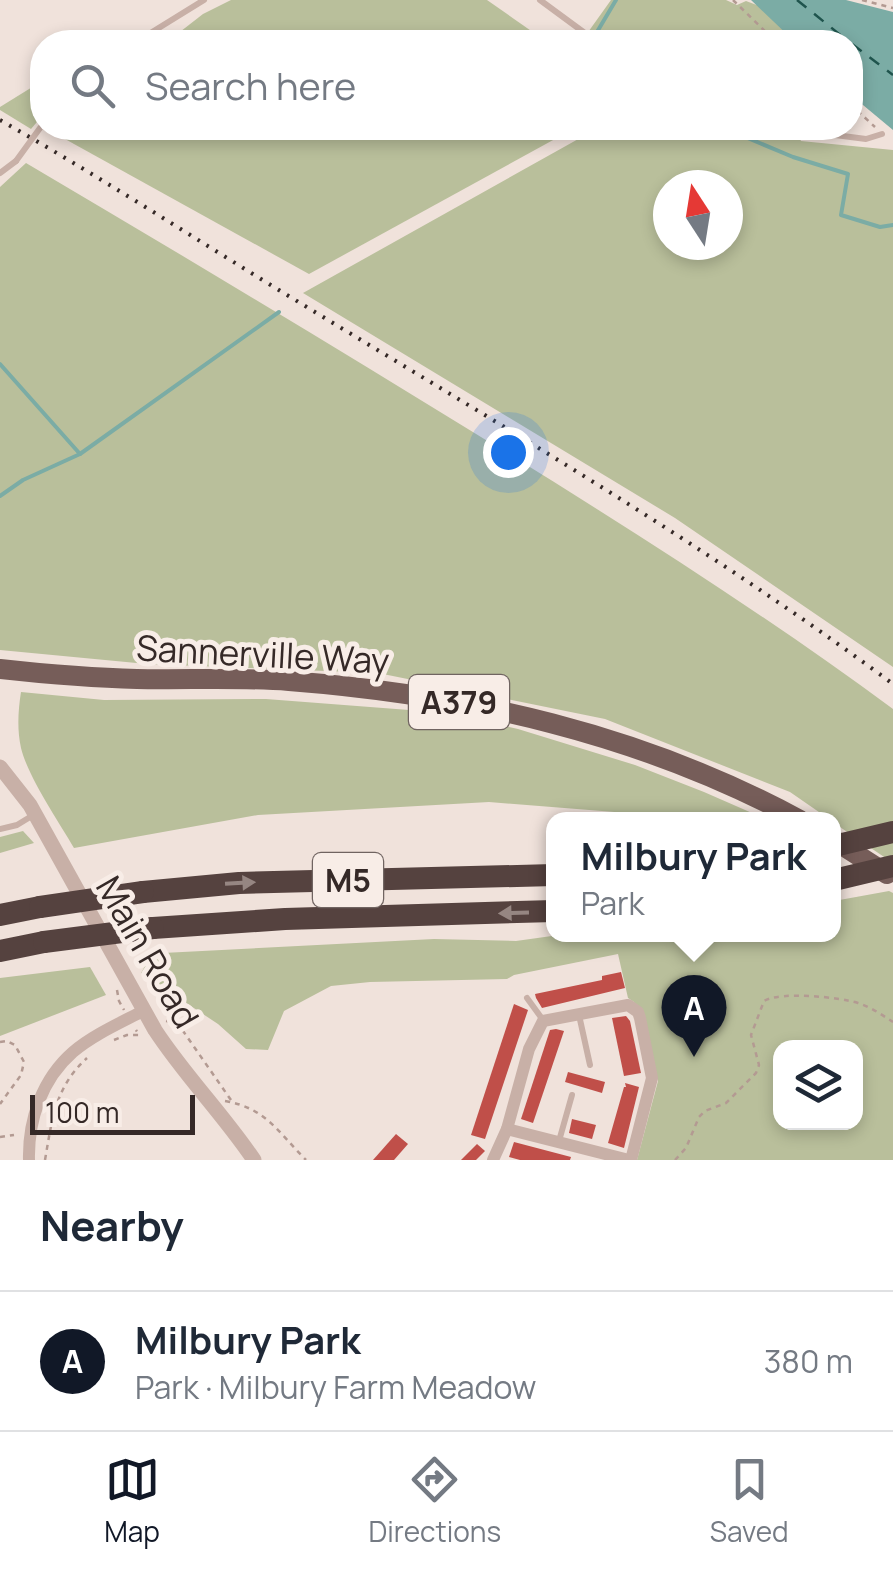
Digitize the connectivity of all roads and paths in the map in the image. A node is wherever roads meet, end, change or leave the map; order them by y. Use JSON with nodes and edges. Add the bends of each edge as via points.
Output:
{"nodes":[{"id":1,"x":204,"y":0,"type":"edge"},
{"id":2,"x":540,"y":0,"type":"edge"},
{"id":3,"x":733,"y":0,"type":"edge"},
{"id":4,"x":862,"y":0,"type":"edge"},
{"id":5,"x":893,"y":8,"type":"edge"},
{"id":6,"x":153,"y":30,"type":"edge"},
{"id":7,"x":580,"y":30,"type":"edge"},
{"id":8,"x":764,"y":30,"type":"edge"},
{"id":9,"x":863,"y":116,"type":"edge"},
{"id":10,"x":882,"y":134,"type":"joint"},
{"id":11,"x":863,"y":139,"type":"edge"},
{"id":12,"x":31,"y":140,"type":"edge"},
{"id":13,"x":0,"y":173,"type":"edge"},
{"id":14,"x":0,"y":669,"type":"edge"},
{"id":15,"x":0,"y":767,"type":"edge"},
{"id":16,"x":785,"y":812,"type":"edge"},
{"id":17,"x":35,"y":814,"type":"junction"},
{"id":18,"x":0,"y":828,"type":"edge"},
{"id":19,"x":893,"y":832,"type":"edge"},
{"id":20,"x":841,"y":842,"type":"edge"},
{"id":21,"x":841,"y":847,"type":"edge"},
{"id":22,"x":893,"y":866,"type":"edge"},
{"id":23,"x":546,"y":874,"type":"edge"},
{"id":24,"x":893,"y":877,"type":"edge"},
{"id":25,"x":841,"y":878,"type":"edge"},
{"id":26,"x":546,"y":911,"type":"edge"},
{"id":27,"x":0,"y":915,"type":"edge"},
{"id":28,"x":0,"y":951,"type":"edge"},
{"id":29,"x":527,"y":998,"type":"dead end"},
{"id":30,"x":143,"y":1011,"type":"junction"},
{"id":31,"x":579,"y":1014,"type":"junction"},
{"id":32,"x":163,"y":1020,"type":"dead end"},
{"id":33,"x":543,"y":1021,"type":"junction"},
{"id":34,"x":893,"y":1022,"type":"edge"},
{"id":35,"x":139,"y":1035,"type":"dead end"},
{"id":36,"x":114,"y":1040,"type":"dead end"},
{"id":37,"x":0,"y":1042,"type":"edge"},
{"id":38,"x":90,"y":1054,"type":"dead end"},
{"id":39,"x":590,"y":1064,"type":"dead end"},
{"id":40,"x":572,"y":1095,"type":"dead end"},
{"id":41,"x":211,"y":1102,"type":"junction"},
{"id":42,"x":234,"y":1102,"type":"junction"},
{"id":43,"x":0,"y":1104,"type":"edge"},
{"id":44,"x":507,"y":1129,"type":"junction"},
{"id":45,"x":14,"y":1136,"type":"dead end"},
{"id":46,"x":0,"y":1137,"type":"edge"},
{"id":47,"x":559,"y":1142,"type":"junction"},
{"id":48,"x":29,"y":1160,"type":"edge"},
{"id":49,"x":45,"y":1160,"type":"edge"},
{"id":50,"x":254,"y":1160,"type":"edge"},
{"id":51,"x":306,"y":1160,"type":"edge"},
{"id":52,"x":493,"y":1160,"type":"edge"},
{"id":53,"x":630,"y":1160,"type":"edge"},
{"id":54,"x":675,"y":1160,"type":"edge"}],
"edges":[{"from":1,"to":6,"type":"lane"},
{"from":2,"to":7,"type":"lane"},
{"from":3,"to":8,"type":"path"},
{"from":4,"to":5,"type":"path"},
{"from":9,"to":10,"type":"path"},
{"from":10,"to":11,"type":"lane"},
{"from":12,"to":13,"type":"lane","bridge":true},
{"from":14,"to":16,"type":"main road","name":"Sannerville Way","number":"A379","via":[[288,681],[488,708],[657,755]]},
{"from":15,"to":17,"type":"street","name":"Main Road"},
{"from":17,"to":18,"type":"lane"},
{"from":17,"to":30,"type":"street","name":"Main Road"},
{"from":19,"to":20,"type":"highway","bridge":true},
{"from":21,"to":24,"type":"main road"},
{"from":22,"to":25,"type":"highway","bridge":true},
{"from":27,"to":23,"type":"highway","number":"M5","one_way":true,"bridge":true,"via":[[239,883]]},
{"from":26,"to":28,"type":"highway","number":"M5","one_way":true,"bridge":true,"via":[[153,928]]},
{"from":29,"to":33,"type":"lane"},
{"from":30,"to":41,"type":"street","name":"Main Road"},
{"from":30,"to":48,"type":"street","via":[[74,1050],[56,1071],[32,1121]]},
{"from":31,"to":33,"type":"street"},
{"from":31,"to":39,"type":"lane"},
{"from":31,"to":53,"type":"street","via":[[628,1005],[638,1012],[652,1078]]},
{"from":32,"to":42,"type":"path","via":[[181,1028]]},
{"from":33,"to":44,"type":"street","via":[[528,1049]]},
{"from":34,"to":54,"type":"path","via":[[854,1001],[764,1001],[751,1035],[756,1073],[726,1103],[698,1117]]},
{"from":35,"to":36,"type":"path"},
{"from":37,"to":43,"type":"path","via":[[15,1045],[24,1062]]},
{"from":38,"to":49,"type":"path","via":[[54,1106]]},
{"from":40,"to":47,"type":"lane"},
{"from":41,"to":42,"type":"path"},
{"from":41,"to":50,"type":"street","name":"Main Road"},
{"from":42,"to":51,"type":"path","via":[[265,1116]]},
{"from":44,"to":47,"type":"street"},
{"from":44,"to":52,"type":"street"},
{"from":45,"to":46,"type":"path"},
{"from":47,"to":53,"type":"street"}]}
